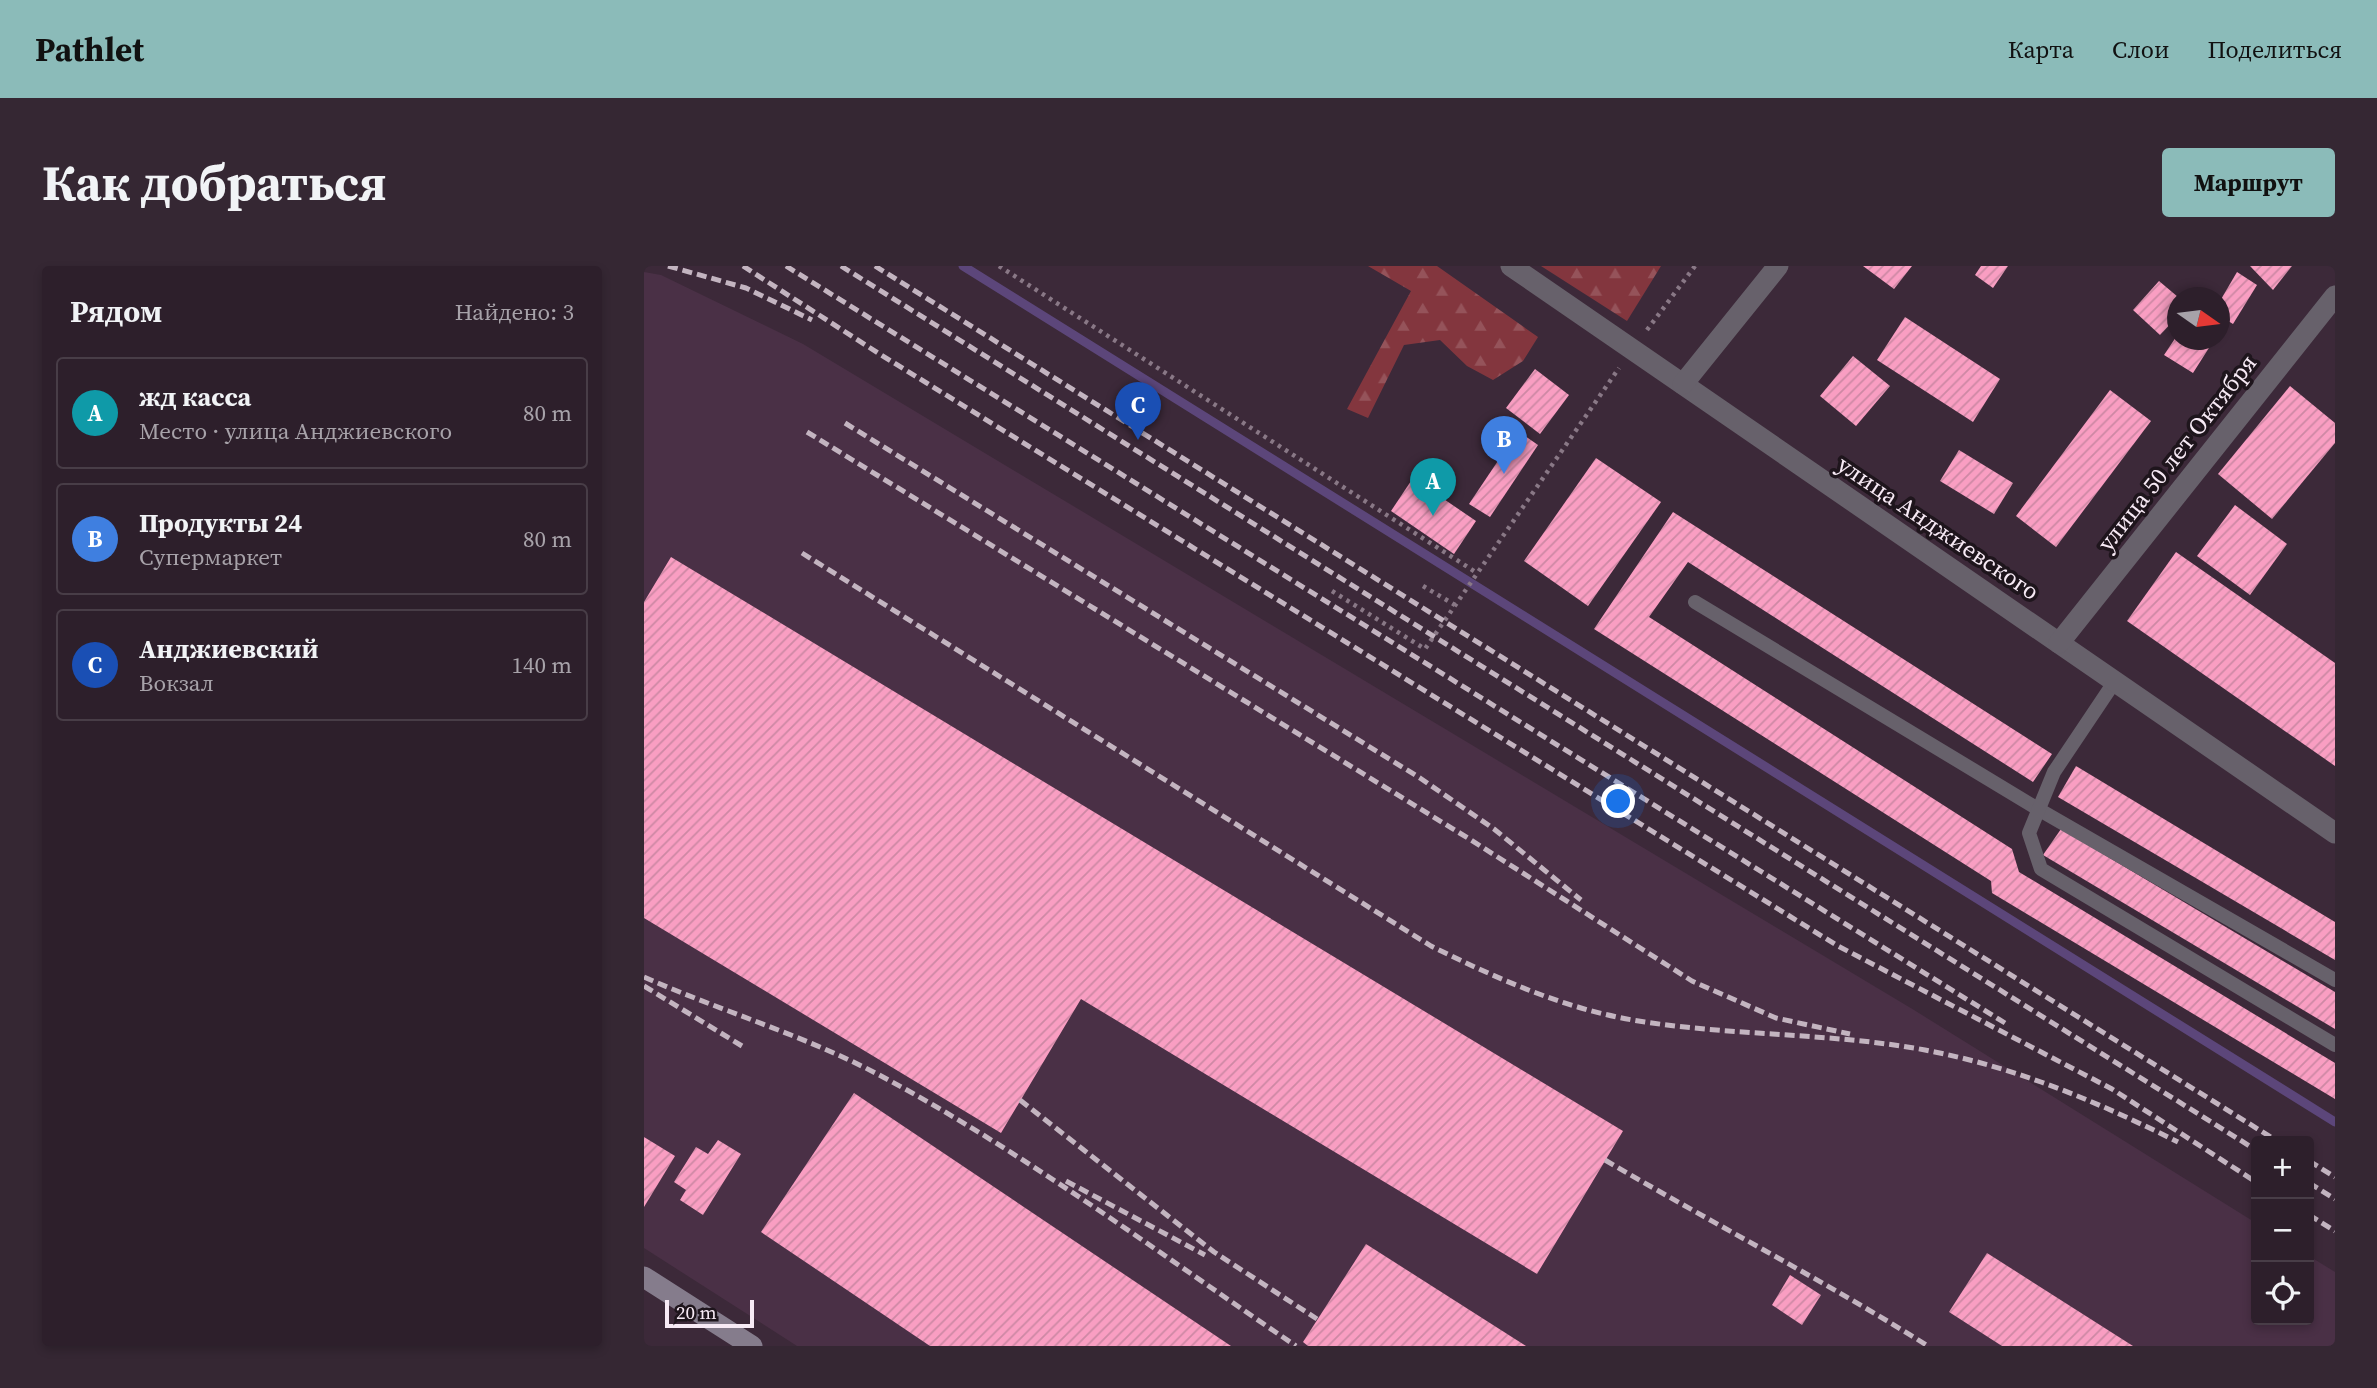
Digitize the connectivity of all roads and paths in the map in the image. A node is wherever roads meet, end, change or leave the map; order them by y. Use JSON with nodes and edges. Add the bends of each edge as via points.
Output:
{"nodes":[{"id":1,"x":999,"y":266,"type":"edge"},
{"id":2,"x":1511,"y":266,"type":"edge"},
{"id":3,"x":1695,"y":266,"type":"edge"},
{"id":4,"x":1778,"y":266,"type":"edge"},
{"id":5,"x":2335,"y":296,"type":"edge"},
{"id":6,"x":1632,"y":349,"type":"junction"},
{"id":7,"x":1682,"y":384,"type":"junction"},
{"id":8,"x":1476,"y":574,"type":"junction"},
{"id":9,"x":1423,"y":586,"type":"dead end"},
{"id":10,"x":1332,"y":591,"type":"dead end"},
{"id":11,"x":1695,"y":602,"type":"dead end"},
{"id":12,"x":1455,"y":605,"type":"junction"},
{"id":13,"x":2059,"y":643,"type":"junction"},
{"id":14,"x":2115,"y":681,"type":"junction"},
{"id":15,"x":2038,"y":809,"type":"junction"},
{"id":16,"x":2335,"y":833,"type":"edge"},
{"id":17,"x":2335,"y":980,"type":"edge"},
{"id":18,"x":2335,"y":1045,"type":"edge"},
{"id":19,"x":644,"y":1277,"type":"edge"},
{"id":20,"x":752,"y":1346,"type":"edge"}],
"edges":[{"from":1,"to":8,"type":"path"},
{"from":2,"to":6,"type":"street","name":"улица Анджиевского"},
{"from":3,"to":6,"type":"path"},
{"from":4,"to":7,"type":"street"},
{"from":5,"to":13,"type":"street","name":"улица 50 лет Октября"},
{"from":6,"to":7,"type":"street","name":"улица Анджиевского"},
{"from":6,"to":8,"type":"path"},
{"from":7,"to":13,"type":"street","name":"улица Анджиевского"},
{"from":8,"to":12,"type":"path"},
{"from":9,"to":12,"type":"path"},
{"from":10,"to":12,"type":"path","via":[[1425,649]]},
{"from":11,"to":15,"type":"lane"},
{"from":13,"to":14,"type":"street","name":"улица Анджиевского"},
{"from":14,"to":15,"type":"lane","via":[[2054,772]]},
{"from":14,"to":16,"type":"street","name":"улица Анджиевского"},
{"from":15,"to":17,"type":"lane"},
{"from":15,"to":18,"type":"lane","via":[[2029,833],[2041,869]]},
{"from":19,"to":20,"type":"street"}]}
